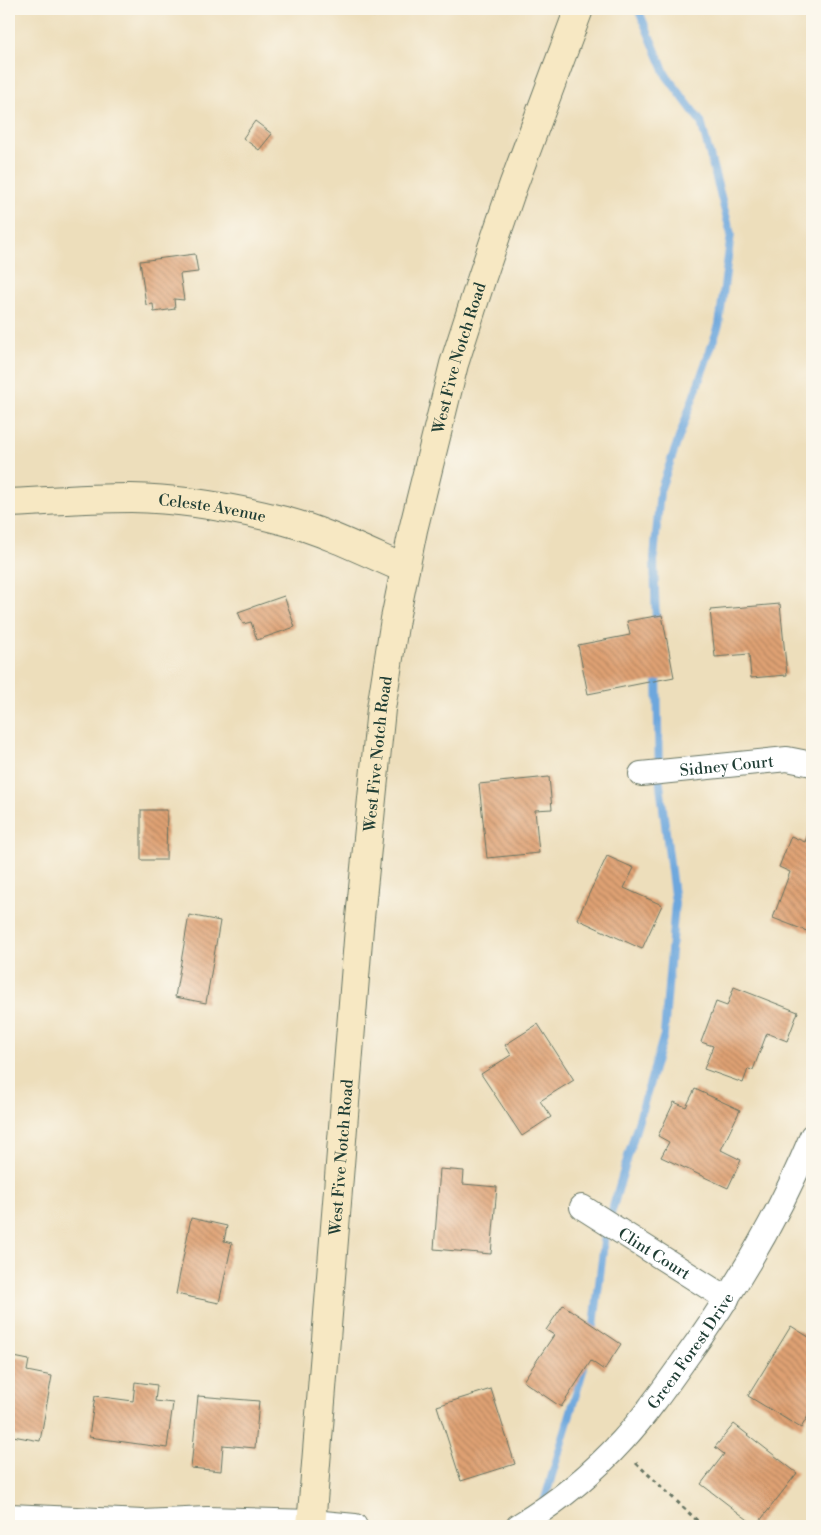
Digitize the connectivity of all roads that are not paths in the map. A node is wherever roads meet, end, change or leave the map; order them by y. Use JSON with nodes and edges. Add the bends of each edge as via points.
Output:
{"nodes":[{"id":1,"x":579,"y":9,"type":"edge"},
{"id":2,"x":9,"y":503,"type":"edge"},
{"id":3,"x":405,"y":569,"type":"junction"},
{"id":4,"x":812,"y":764,"type":"edge"},
{"id":5,"x":641,"y":774,"type":"dead end"},
{"id":6,"x":812,"y":1136,"type":"edge"},
{"id":7,"x":582,"y":1207,"type":"dead end"},
{"id":8,"x":727,"y":1299,"type":"junction"},
{"id":9,"x":9,"y":1516,"type":"edge"},
{"id":10,"x":57,"y":1522,"type":"edge"},
{"id":11,"x":149,"y":1524,"type":"edge"},
{"id":12,"x":312,"y":1524,"type":"edge"},
{"id":13,"x":355,"y":1526,"type":"edge"},
{"id":14,"x":518,"y":1526,"type":"edge"}],
"edges":[{"from":1,"to":3,"type":"street","name":"West Five Notch Road","via":[[513,186],[454,364]]},
{"from":2,"to":3,"type":"street","name":"Celeste Avenue","via":[[132,498],[240,510],[286,521]]},
{"from":3,"to":12,"type":"street","name":"West Five Notch Road","via":[[381,709],[359,928]]},
{"from":4,"to":5,"type":"street","name":"Sidney Court","via":[[786,759]]},
{"from":6,"to":8,"type":"street","name":"Green Forest Drive","via":[[776,1212]]},
{"from":7,"to":8,"type":"street","name":"Clint Court"},
{"from":8,"to":14,"type":"street","name":"Green Forest Drive","via":[[667,1385],[617,1446],[542,1512]]},
{"from":9,"to":10,"type":"street"},
{"from":10,"to":11,"type":"street"},
{"from":11,"to":12,"type":"street","via":[[207,1519]]},
{"from":12,"to":13,"type":"street"}]}
